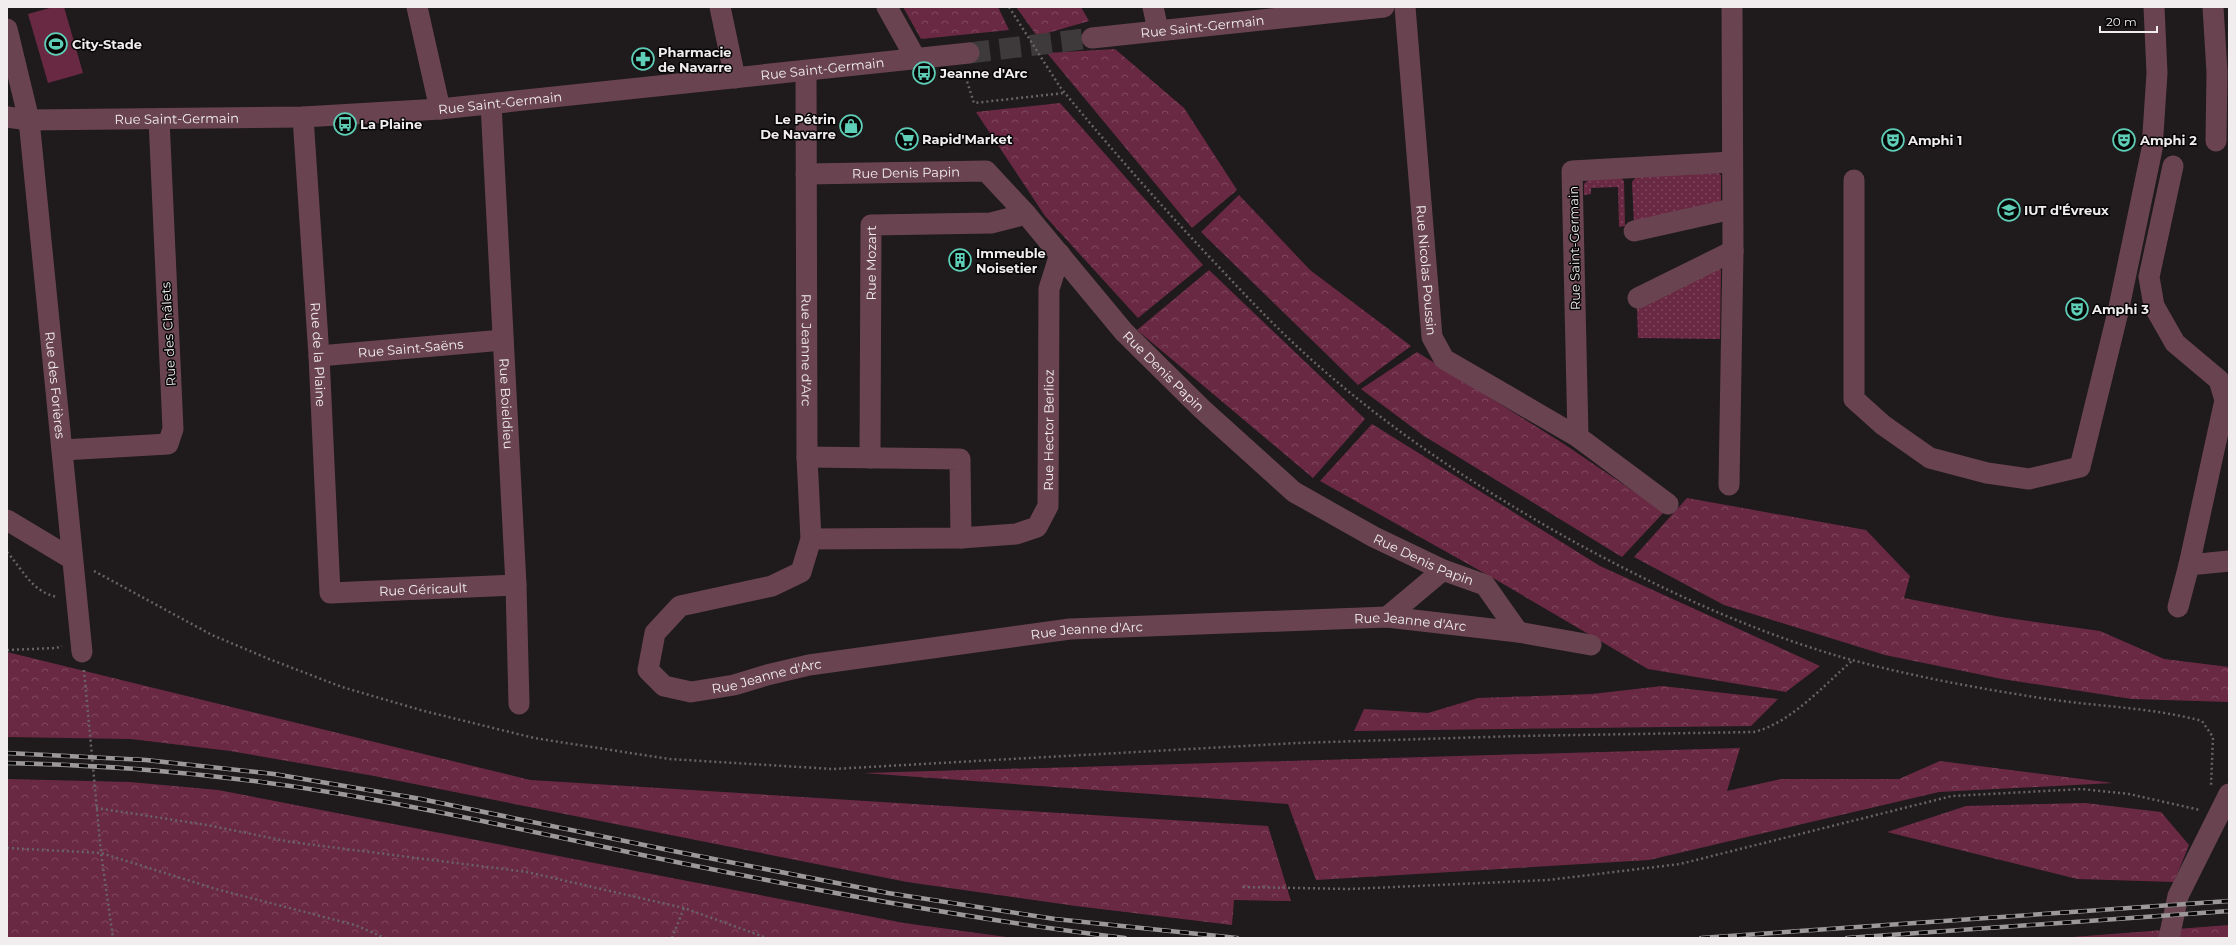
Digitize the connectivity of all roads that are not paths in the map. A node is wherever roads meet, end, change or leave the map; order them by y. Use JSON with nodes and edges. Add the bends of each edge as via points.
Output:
{"nodes":[{"id":1,"x":417,"y":7,"type":"edge"},
{"id":2,"x":720,"y":7,"type":"edge"},
{"id":3,"x":887,"y":7,"type":"edge"},
{"id":4,"x":1154,"y":7,"type":"edge"},
{"id":5,"x":1384,"y":7,"type":"edge"},
{"id":6,"x":1405,"y":7,"type":"edge"},
{"id":7,"x":1732,"y":7,"type":"edge"},
{"id":8,"x":2154,"y":7,"type":"edge"},
{"id":9,"x":2213,"y":7,"type":"edge"},
{"id":10,"x":1343,"y":9,"type":"edge"},
{"id":11,"x":7,"y":29,"type":"edge"},
{"id":12,"x":1158,"y":30,"type":"junction"},
{"id":13,"x":1092,"y":38,"type":"tunnel mouth"},
{"id":14,"x":963,"y":54,"type":"tunnel mouth"},
{"id":15,"x":916,"y":59,"type":"junction"},
{"id":16,"x":806,"y":71,"type":"junction"},
{"id":17,"x":736,"y":78,"type":"junction"},
{"id":18,"x":491,"y":104,"type":"junction"},
{"id":19,"x":440,"y":109,"type":"junction"},
{"id":20,"x":7,"y":117,"type":"edge"},
{"id":21,"x":303,"y":117,"type":"junction"},
{"id":22,"x":159,"y":119,"type":"junction"},
{"id":23,"x":29,"y":120,"type":"junction"},
{"id":24,"x":2216,"y":141,"type":"dead end"},
{"id":25,"x":1732,"y":162,"type":"junction"},
{"id":26,"x":2173,"y":166,"type":"dead end"},
{"id":27,"x":806,"y":174,"type":"junction"},
{"id":28,"x":1854,"y":180,"type":"dead end"},
{"id":29,"x":1732,"y":209,"type":"junction"},
{"id":30,"x":1026,"y":214,"type":"junction"},
{"id":31,"x":1634,"y":230,"type":"dead end"},
{"id":32,"x":1733,"y":251,"type":"junction"},
{"id":33,"x":1060,"y":254,"type":"junction"},
{"id":34,"x":1638,"y":298,"type":"dead end"},
{"id":35,"x":503,"y":340,"type":"junction"},
{"id":36,"x":319,"y":356,"type":"junction"},
{"id":37,"x":1578,"y":437,"type":"junction"},
{"id":38,"x":63,"y":450,"type":"junction"},
{"id":39,"x":807,"y":457,"type":"junction"},
{"id":40,"x":870,"y":458,"type":"junction"},
{"id":41,"x":1729,"y":485,"type":"dead end"},
{"id":42,"x":1668,"y":504,"type":"dead end"},
{"id":43,"x":7,"y":520,"type":"edge"},
{"id":44,"x":961,"y":538,"type":"junction"},
{"id":45,"x":811,"y":539,"type":"junction"},
{"id":46,"x":72,"y":559,"type":"junction"},
{"id":47,"x":2229,"y":561,"type":"edge"},
{"id":48,"x":2189,"y":565,"type":"junction"},
{"id":49,"x":1443,"y":570,"type":"junction"},
{"id":50,"x":516,"y":585,"type":"junction"},
{"id":51,"x":330,"y":593,"type":"joint"},
{"id":52,"x":2178,"y":607,"type":"dead end"},
{"id":53,"x":1387,"y":617,"type":"junction"},
{"id":54,"x":1518,"y":632,"type":"junction"},
{"id":55,"x":81,"y":645,"type":"road end"},
{"id":56,"x":1591,"y":645,"type":"dead end"},
{"id":57,"x":519,"y":704,"type":"dead end"},
{"id":58,"x":2229,"y":794,"type":"edge"},
{"id":59,"x":2169,"y":938,"type":"edge"}],
"edges":[{"from":1,"to":19,"type":"street"},
{"from":2,"to":17,"type":"street"},
{"from":3,"to":15,"type":"street"},
{"from":4,"to":12,"type":"street"},
{"from":5,"to":10,"type":"street","name":"Rue Saint-Germain"},
{"from":6,"to":37,"type":"street","name":"Rue Nicolas Poussin","via":[[1432,337],[1444,359]]},
{"from":7,"to":25,"type":"street"},
{"from":8,"to":28,"type":"street","via":[[2157,73],[2152,148],[2118,312],[2080,467],[2029,479],[1987,473],[1930,458],[1883,425],[1854,399]]},
{"from":9,"to":24,"type":"street","via":[[2217,72]]},
{"from":10,"to":12,"type":"street","name":"Rue Saint-Germain"},
{"from":11,"to":23,"type":"street","name":"Rue des Forières"},
{"from":12,"to":13,"type":"street","name":"Rue Saint-Germain"},
{"from":14,"to":15,"type":"street","name":"Rue Saint-Germain"},
{"from":15,"to":16,"type":"street","name":"Rue Saint-Germain"},
{"from":16,"to":17,"type":"street","name":"Rue Saint-Germain"},
{"from":16,"to":27,"type":"street","name":"Rue Jeanne d'Arc"},
{"from":17,"to":18,"type":"street","name":"Rue Saint-Germain"},
{"from":18,"to":19,"type":"street","name":"Rue Saint-Germain"},
{"from":18,"to":35,"type":"street","name":"Rue Boieldieu"},
{"from":19,"to":21,"type":"street","name":"Rue Saint-Germain"},
{"from":20,"to":23,"type":"street","name":"Rue Saint-Germain"},
{"from":21,"to":22,"type":"street","name":"Rue Saint-Germain"},
{"from":21,"to":36,"type":"street","name":"Rue de la Plaine"},
{"from":22,"to":23,"type":"street","name":"Rue Saint-Germain"},
{"from":22,"to":38,"type":"street","name":"Rue des Châlets","via":[[173,429],[168,444]]},
{"from":23,"to":38,"type":"street","name":"Rue des Forières"},
{"from":25,"to":29,"type":"street"},
{"from":25,"to":37,"type":"street","name":"Rue Saint-Germain","via":[[1572,171]]},
{"from":26,"to":48,"type":"street","via":[[2149,277],[2154,306],[2175,343],[2219,380],[2225,400]]},
{"from":27,"to":30,"type":"street","name":"Rue Denis Papin","via":[[986,171]]},
{"from":27,"to":39,"type":"street","name":"Rue Jeanne d'Arc"},
{"from":29,"to":31,"type":"street"},
{"from":29,"to":32,"type":"street"},
{"from":30,"to":33,"type":"street","name":"Rue Denis Papin"},
{"from":30,"to":40,"type":"street","name":"Rue Mozart","via":[[991,223],[871,225]]},
{"from":32,"to":34,"type":"street"},
{"from":32,"to":41,"type":"street"},
{"from":33,"to":44,"type":"street","name":"Rue Hector Berlioz","via":[[1049,289],[1048,506],[1037,526],[1030,529],[1016,534]]},
{"from":33,"to":49,"type":"street","name":"Rue Denis Papin","via":[[1124,332],[1202,409],[1294,492],[1374,537]]},
{"from":35,"to":36,"type":"street","name":"Rue Saint-Saëns"},
{"from":35,"to":50,"type":"street","name":"Rue Boieldieu"},
{"from":36,"to":51,"type":"street","name":"Rue de la Plaine"},
{"from":37,"to":42,"type":"street","name":"Rue Nicolas Poussin"},
{"from":38,"to":46,"type":"street","name":"Rue des Forières"},
{"from":39,"to":40,"type":"street"},
{"from":39,"to":45,"type":"street","name":"Rue Jeanne d'Arc"},
{"from":40,"to":44,"type":"street","via":[[960,459]]},
{"from":43,"to":46,"type":"street"},
{"from":44,"to":45,"type":"street"},
{"from":45,"to":53,"type":"street","name":"Rue Jeanne d'Arc","via":[[801,572],[772,586],[680,606],[655,633],[648,670],[664,686],[691,692],[734,685],[809,665],[1070,629]]},
{"from":46,"to":55,"type":"street","name":"Rue des Forières"},
{"from":47,"to":48,"type":"street"},
{"from":48,"to":52,"type":"street"},
{"from":49,"to":53,"type":"street"},
{"from":49,"to":54,"type":"street","name":"Rue Denis Papin","via":[[1486,585]]},
{"from":50,"to":51,"type":"street","name":"Rue Géricault"},
{"from":50,"to":57,"type":"street","name":"Rue Boieldieu"},
{"from":53,"to":54,"type":"street","name":"Rue Jeanne d'Arc"},
{"from":54,"to":56,"type":"street","name":"Rue Jeanne d'Arc"},
{"from":58,"to":59,"type":"street","via":[[2178,896]]}]}
